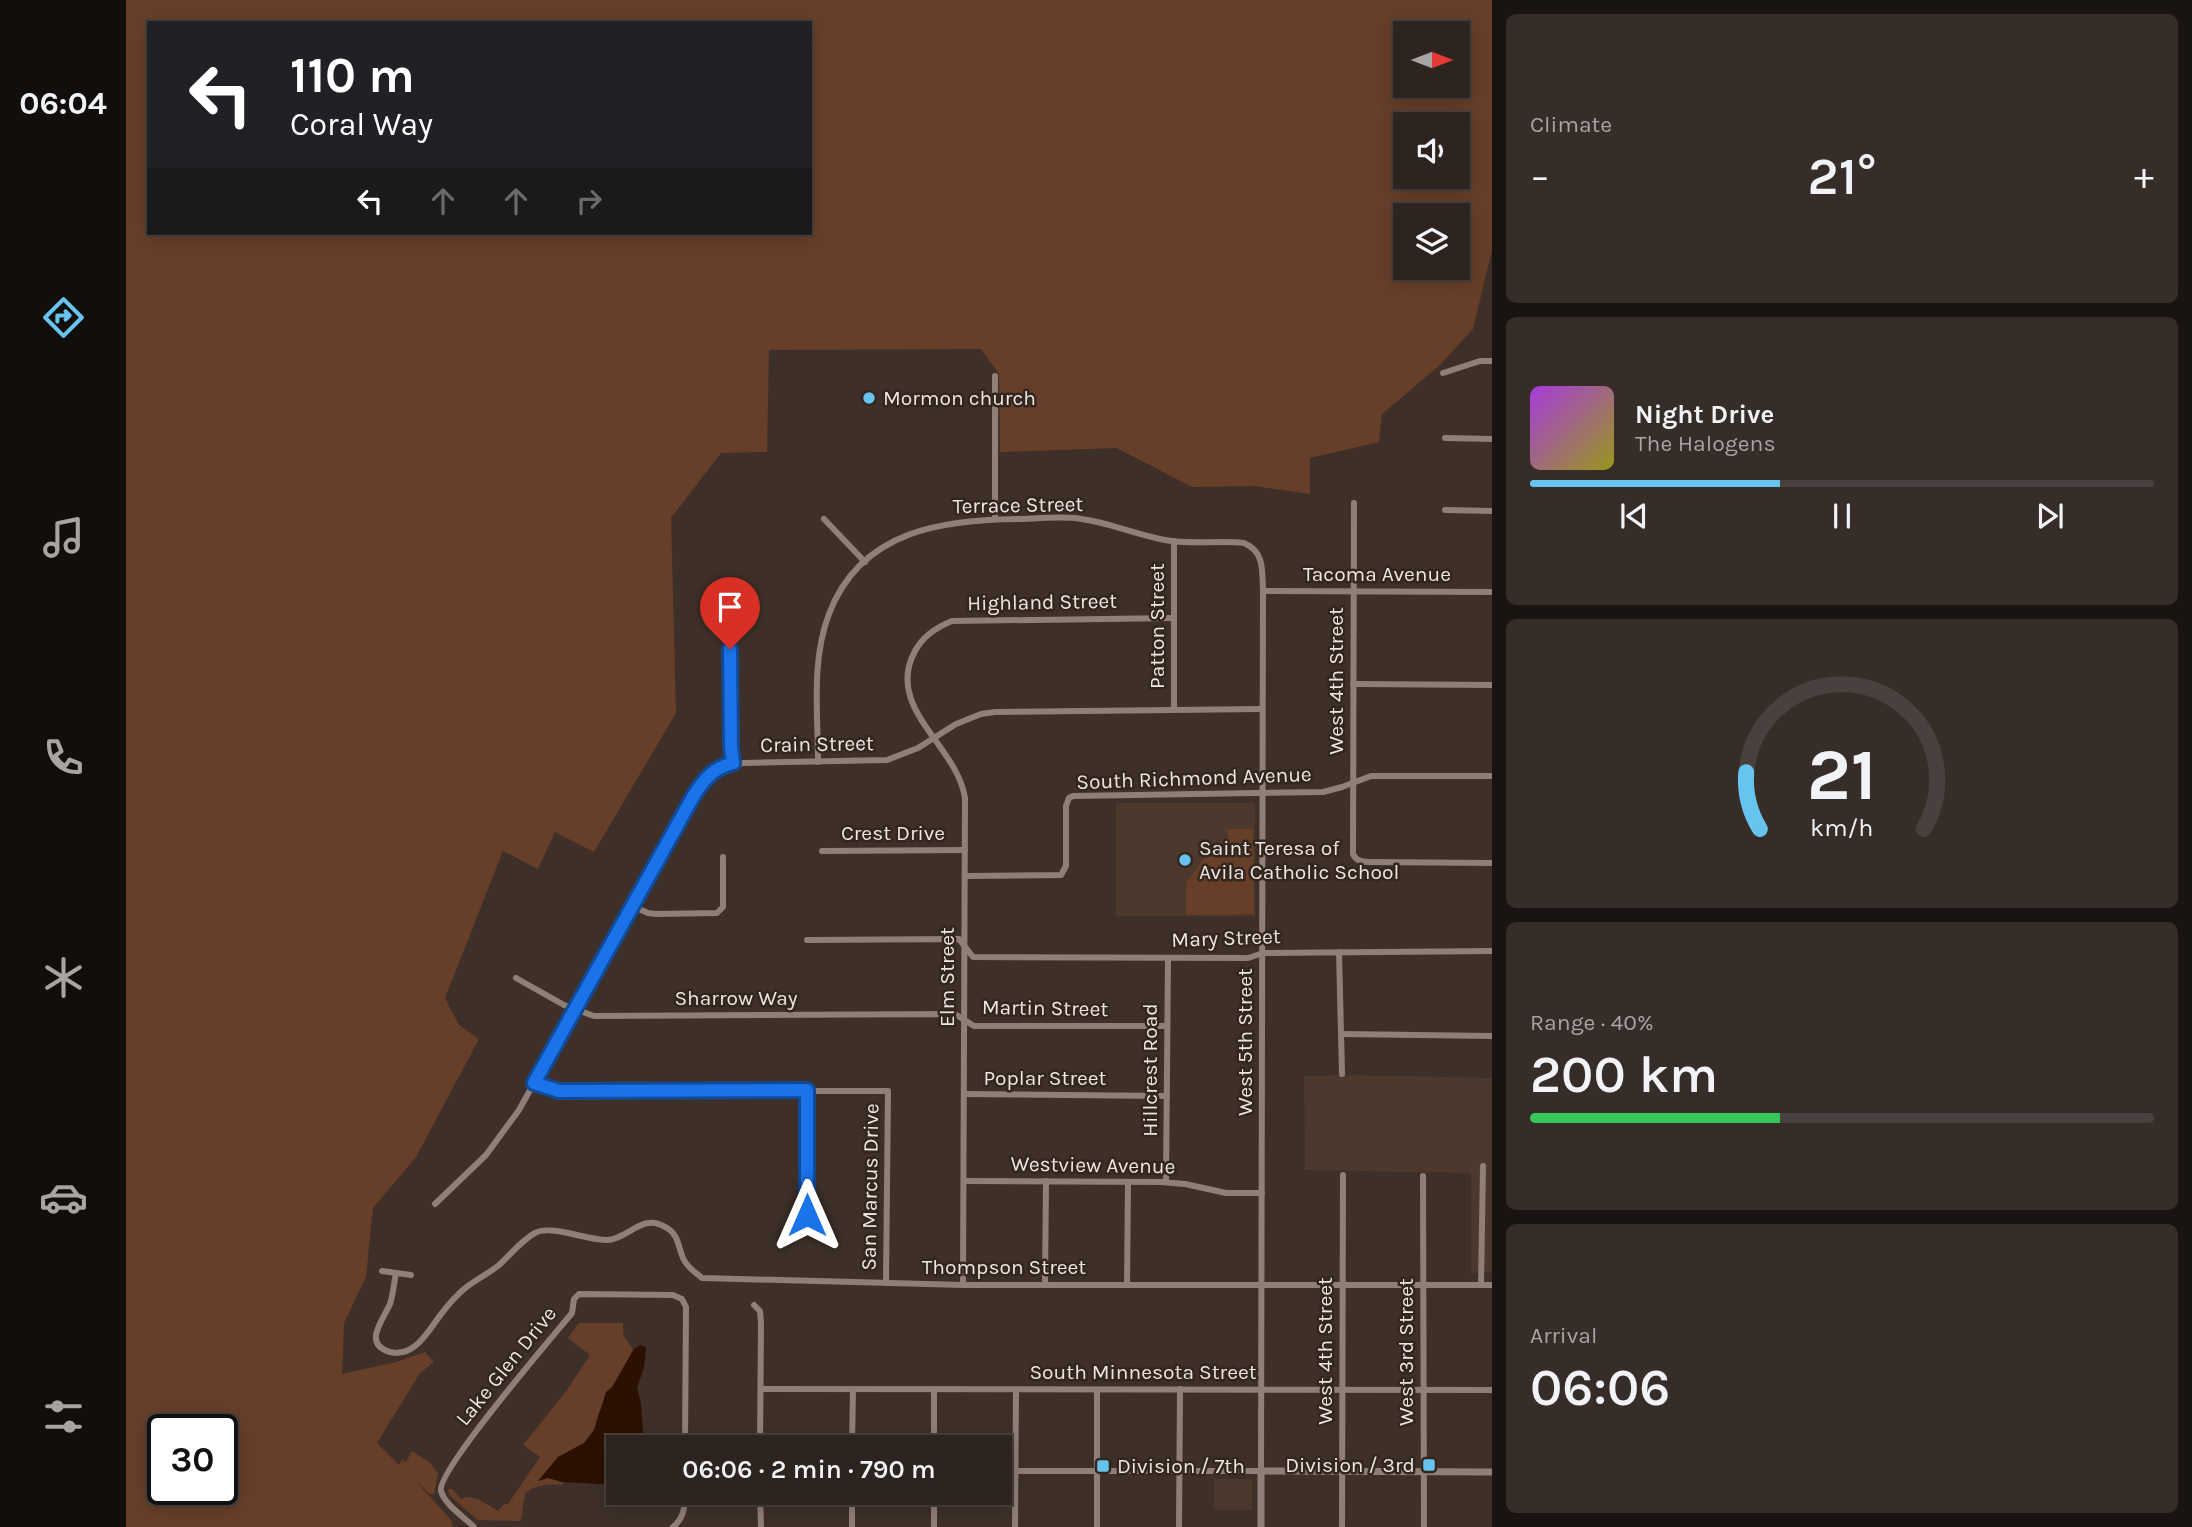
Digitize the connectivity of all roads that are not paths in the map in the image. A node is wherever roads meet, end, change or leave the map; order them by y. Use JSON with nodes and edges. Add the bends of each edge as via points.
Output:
{"nodes":[{"id":1,"x":1492,"y":361,"type":"edge"},
{"id":2,"x":1443,"y":373,"type":"dead end"},
{"id":3,"x":995,"y":376,"type":"dead end"},
{"id":4,"x":1445,"y":438,"type":"dead end"},
{"id":5,"x":1492,"y":439,"type":"edge"},
{"id":6,"x":1354,"y":503,"type":"dead end"},
{"id":7,"x":1445,"y":510,"type":"dead end"},
{"id":8,"x":1492,"y":511,"type":"edge"},
{"id":9,"x":824,"y":519,"type":"dead end"},
{"id":10,"x":995,"y":519,"type":"junction"},
{"id":11,"x":1174,"y":541,"type":"junction"},
{"id":12,"x":1260,"y":557,"type":"joint"},
{"id":13,"x":864,"y":562,"type":"junction"},
{"id":14,"x":1263,"y":591,"type":"junction"},
{"id":15,"x":1354,"y":591,"type":"junction"},
{"id":16,"x":1492,"y":592,"type":"edge"},
{"id":17,"x":1174,"y":618,"type":"junction"},
{"id":18,"x":730,"y":625,"type":"dead end"},
{"id":19,"x":1353,"y":684,"type":"junction"},
{"id":20,"x":907,"y":685,"type":"joint"},
{"id":21,"x":1492,"y":685,"type":"edge"},
{"id":22,"x":1262,"y":709,"type":"junction"},
{"id":23,"x":1174,"y":710,"type":"junction"},
{"id":24,"x":934,"y":737,"type":"junction"},
{"id":25,"x":818,"y":762,"type":"junction"},
{"id":26,"x":733,"y":763,"type":"junction"},
{"id":27,"x":1492,"y":776,"type":"edge"},
{"id":28,"x":1353,"y":782,"type":"junction"},
{"id":29,"x":1262,"y":794,"type":"junction"},
{"id":30,"x":965,"y":850,"type":"junction"},
{"id":31,"x":822,"y":851,"type":"dead end"},
{"id":32,"x":723,"y":857,"type":"dead end"},
{"id":33,"x":1492,"y":863,"type":"edge"},
{"id":34,"x":966,"y":876,"type":"junction"},
{"id":35,"x":632,"y":906,"type":"junction"},
{"id":36,"x":807,"y":940,"type":"dead end"},
{"id":37,"x":965,"y":948,"type":"junction"},
{"id":38,"x":1492,"y":951,"type":"edge"},
{"id":39,"x":1339,"y":952,"type":"junction"},
{"id":40,"x":1263,"y":953,"type":"junction"},
{"id":41,"x":1168,"y":957,"type":"junction"},
{"id":42,"x":516,"y":978,"type":"dead end"},
{"id":43,"x":575,"y":1009,"type":"junction"},
{"id":44,"x":964,"y":1020,"type":"junction"},
{"id":45,"x":1167,"y":1026,"type":"junction"},
{"id":46,"x":1341,"y":1034,"type":"junction"},
{"id":47,"x":1492,"y":1036,"type":"edge"},
{"id":48,"x":1342,"y":1074,"type":"dead end"},
{"id":49,"x":534,"y":1083,"type":"junction"},
{"id":50,"x":807,"y":1090,"type":"junction"},
{"id":51,"x":964,"y":1094,"type":"junction"},
{"id":52,"x":1167,"y":1096,"type":"junction"},
{"id":53,"x":1483,"y":1166,"type":"dead end"},
{"id":54,"x":1343,"y":1175,"type":"dead end"},
{"id":55,"x":1423,"y":1176,"type":"dead end"},
{"id":56,"x":964,"y":1181,"type":"junction"},
{"id":57,"x":1046,"y":1181,"type":"junction"},
{"id":58,"x":1128,"y":1182,"type":"junction"},
{"id":59,"x":1166,"y":1182,"type":"junction"},
{"id":60,"x":1262,"y":1193,"type":"junction"},
{"id":61,"x":435,"y":1204,"type":"dead end"},
{"id":62,"x":807,"y":1215,"type":"dead end"},
{"id":63,"x":382,"y":1271,"type":"dead end"},
{"id":64,"x":397,"y":1273,"type":"junction"},
{"id":65,"x":411,"y":1275,"type":"dead end"},
{"id":66,"x":886,"y":1283,"type":"junction"},
{"id":67,"x":1262,"y":1284,"type":"junction"},
{"id":68,"x":1045,"y":1285,"type":"junction"},
{"id":69,"x":1343,"y":1285,"type":"junction"},
{"id":70,"x":1481,"y":1285,"type":"junction"},
{"id":71,"x":1492,"y":1285,"type":"edge"},
{"id":72,"x":963,"y":1286,"type":"junction"},
{"id":73,"x":1127,"y":1286,"type":"junction"},
{"id":74,"x":1423,"y":1286,"type":"junction"},
{"id":75,"x":754,"y":1305,"type":"dead end"},
{"id":76,"x":761,"y":1389,"type":"junction"},
{"id":77,"x":853,"y":1389,"type":"junction"},
{"id":78,"x":1180,"y":1389,"type":"junction"},
{"id":79,"x":934,"y":1390,"type":"junction"},
{"id":80,"x":1016,"y":1390,"type":"junction"},
{"id":81,"x":1097,"y":1390,"type":"junction"},
{"id":82,"x":1261,"y":1390,"type":"junction"},
{"id":83,"x":1343,"y":1390,"type":"junction"},
{"id":84,"x":1424,"y":1390,"type":"junction"},
{"id":85,"x":1492,"y":1390,"type":"edge"},
{"id":86,"x":685,"y":1435,"type":"edge"},
{"id":87,"x":760,"y":1435,"type":"edge"},
{"id":88,"x":852,"y":1435,"type":"edge"},
{"id":89,"x":934,"y":1435,"type":"edge"},
{"id":90,"x":1179,"y":1471,"type":"junction"},
{"id":91,"x":1261,"y":1471,"type":"junction"},
{"id":92,"x":1342,"y":1471,"type":"junction"},
{"id":93,"x":1015,"y":1472,"type":"junction"},
{"id":94,"x":1097,"y":1472,"type":"junction"},
{"id":95,"x":1424,"y":1472,"type":"junction"},
{"id":96,"x":1492,"y":1472,"type":"edge"},
{"id":97,"x":685,"y":1505,"type":"edge"},
{"id":98,"x":760,"y":1505,"type":"edge"},
{"id":99,"x":852,"y":1505,"type":"edge"},
{"id":100,"x":934,"y":1505,"type":"edge"},
{"id":101,"x":474,"y":1527,"type":"edge"},
{"id":102,"x":674,"y":1527,"type":"edge"},
{"id":103,"x":761,"y":1527,"type":"edge"},
{"id":104,"x":852,"y":1527,"type":"edge"},
{"id":105,"x":934,"y":1527,"type":"edge"},
{"id":106,"x":1015,"y":1527,"type":"edge"},
{"id":107,"x":1097,"y":1527,"type":"edge"},
{"id":108,"x":1179,"y":1527,"type":"edge"},
{"id":109,"x":1261,"y":1527,"type":"edge"},
{"id":110,"x":1342,"y":1527,"type":"edge"},
{"id":111,"x":1424,"y":1527,"type":"edge"}],
"edges":[{"from":1,"to":2,"type":"street"},
{"from":3,"to":10,"type":"street"},
{"from":4,"to":5,"type":"street"},
{"from":6,"to":15,"type":"street","name":"West 4th Street"},
{"from":7,"to":8,"type":"street"},
{"from":9,"to":13,"type":"street"},
{"from":10,"to":11,"type":"street","name":"Terrace Street","via":[[1082,518]]},
{"from":10,"to":13,"type":"street","name":"Terrace Street","via":[[928,526]]},
{"from":11,"to":12,"type":"street","name":"Terrace Street","via":[[1244,543]]},
{"from":11,"to":17,"type":"street","name":"Patton Street"},
{"from":12,"to":14,"type":"street","name":"West 5th Street"},
{"from":13,"to":25,"type":"street","name":"Terrace Street","via":[[829,613],[821,641]]},
{"from":14,"to":15,"type":"street","name":"Tacoma Avenue"},
{"from":14,"to":22,"type":"street","name":"West 5th Street"},
{"from":15,"to":16,"type":"street","name":"Tacoma Avenue"},
{"from":15,"to":19,"type":"street","name":"West 4th Street"},
{"from":17,"to":20,"type":"street","name":"Highland Street","via":[[952,621],[918,646],[909,661]]},
{"from":17,"to":23,"type":"street","name":"Patton Street"},
{"from":18,"to":26,"type":"street"},
{"from":19,"to":21,"type":"street"},
{"from":19,"to":28,"type":"street","name":"West 4th Street"},
{"from":20,"to":24,"type":"street","name":"Elm Street","via":[[912,705]]},
{"from":22,"to":23,"type":"street","name":"Crain Street"},
{"from":22,"to":29,"type":"street","name":"West 5th Street"},
{"from":23,"to":24,"type":"street","name":"Crain Street","via":[[995,712],[956,724]]},
{"from":24,"to":25,"type":"street","name":"Crain Street","via":[[887,760]]},
{"from":24,"to":30,"type":"street","name":"Elm Street","via":[[961,779]]},
{"from":25,"to":26,"type":"street","name":"Crain Street"},
{"from":26,"to":35,"type":"street","name":"Crain Street","via":[[704,780]]},
{"from":27,"to":28,"type":"street","name":"South Richmond Avenue","via":[[1371,776]]},
{"from":28,"to":29,"type":"street","name":"South Richmond Avenue","via":[[1323,792]]},
{"from":28,"to":33,"type":"street","name":"West 4th Street","via":[[1355,858]]},
{"from":29,"to":34,"type":"street","name":"South Richmond Avenue","via":[[1073,796],[1066,806],[1066,866],[1061,875]]},
{"from":29,"to":40,"type":"street","name":"West 5th Street"},
{"from":30,"to":31,"type":"street","name":"Crest Drive"},
{"from":30,"to":34,"type":"street","name":"Elm Street"},
{"from":32,"to":35,"type":"street","via":[[723,907],[717,914],[648,914]]},
{"from":34,"to":37,"type":"street","name":"Elm Street"},
{"from":35,"to":43,"type":"street","name":"Crain Street"},
{"from":36,"to":37,"type":"street","name":"Mary Street","via":[[959,939]]},
{"from":37,"to":41,"type":"street","name":"Mary Street","via":[[973,957]]},
{"from":37,"to":44,"type":"street","name":"Elm Street"},
{"from":38,"to":39,"type":"street","name":"Mary Street"},
{"from":39,"to":40,"type":"street","name":"Mary Street"},
{"from":39,"to":46,"type":"street"},
{"from":40,"to":41,"type":"street","name":"Mary Street","via":[[1248,958]]},
{"from":40,"to":60,"type":"street","name":"West 5th Street"},
{"from":41,"to":45,"type":"street","name":"Hillcrest Road"},
{"from":42,"to":43,"type":"street","name":"Sharrow Way"},
{"from":43,"to":44,"type":"street","name":"Sharrow Way","via":[[594,1016],[955,1014]]},
{"from":43,"to":49,"type":"street","name":"Crain Street"},
{"from":44,"to":45,"type":"street","name":"Martin Street","via":[[974,1026]]},
{"from":44,"to":51,"type":"street","name":"Elm Street"},
{"from":45,"to":52,"type":"street","name":"Hillcrest Road"},
{"from":46,"to":47,"type":"street"},
{"from":46,"to":48,"type":"street"},
{"from":49,"to":50,"type":"street","via":[[559,1091]]},
{"from":49,"to":61,"type":"street","name":"Crain Street","via":[[486,1155]]},
{"from":50,"to":62,"type":"street"},
{"from":50,"to":66,"type":"street","name":"San Marcus Drive","via":[[888,1091]]},
{"from":51,"to":52,"type":"street","name":"Poplar Street"},
{"from":51,"to":56,"type":"street","name":"Elm Street"},
{"from":52,"to":59,"type":"street","name":"Hillcrest Road"},
{"from":53,"to":70,"type":"street"},
{"from":54,"to":69,"type":"street","name":"West 4th Street"},
{"from":55,"to":74,"type":"street","name":"West 3rd Street"},
{"from":56,"to":57,"type":"street","name":"Westview Avenue"},
{"from":56,"to":72,"type":"street","name":"Elm Street"},
{"from":57,"to":58,"type":"street","name":"Westview Avenue"},
{"from":57,"to":68,"type":"street"},
{"from":58,"to":59,"type":"street","name":"Westview Avenue"},
{"from":58,"to":73,"type":"street"},
{"from":59,"to":60,"type":"street","name":"Westview Avenue","via":[[1226,1193]]},
{"from":60,"to":67,"type":"street","name":"West 5th Street"},
{"from":63,"to":64,"type":"street"},
{"from":64,"to":65,"type":"street"},
{"from":64,"to":66,"type":"street","name":"Thompson Street","via":[[391,1302],[375,1331],[379,1345],[397,1352],[416,1346],[465,1289],[536,1232],[607,1240],[621,1237],[637,1225],[654,1223],[674,1233],[688,1267],[702,1278]]},
{"from":66,"to":72,"type":"street","name":"Thompson Street"},
{"from":67,"to":69,"type":"street","name":"Thompson Street"},
{"from":67,"to":73,"type":"street","name":"Thompson Street"},
{"from":67,"to":82,"type":"street","name":"West 5th Street"},
{"from":68,"to":72,"type":"street","name":"Thompson Street"},
{"from":68,"to":73,"type":"street","name":"Thompson Street"},
{"from":69,"to":74,"type":"street","name":"Thompson Street"},
{"from":69,"to":83,"type":"street","name":"West 4th Street"},
{"from":70,"to":71,"type":"street","name":"Thompson Street"},
{"from":70,"to":74,"type":"street","name":"Thompson Street"},
{"from":74,"to":84,"type":"street","name":"West 3rd Street"},
{"from":75,"to":76,"type":"street","via":[[760,1311]]},
{"from":76,"to":77,"type":"street","name":"South Minnesota Street"},
{"from":76,"to":87,"type":"street"},
{"from":77,"to":79,"type":"street","name":"South Minnesota Street"},
{"from":77,"to":88,"type":"street"},
{"from":78,"to":81,"type":"street","name":"South Minnesota Street"},
{"from":78,"to":82,"type":"street","name":"South Minnesota Street"},
{"from":78,"to":90,"type":"street"},
{"from":79,"to":80,"type":"street","name":"South Minnesota Street"},
{"from":79,"to":89,"type":"street"},
{"from":80,"to":81,"type":"street","name":"South Minnesota Street"},
{"from":80,"to":93,"type":"street"},
{"from":81,"to":94,"type":"street"},
{"from":82,"to":83,"type":"street","name":"South Minnesota Street"},
{"from":82,"to":91,"type":"street","name":"West 5th Street"},
{"from":83,"to":84,"type":"street","name":"South Minnesota Street"},
{"from":83,"to":92,"type":"street","name":"West 4th Street"},
{"from":84,"to":85,"type":"street","name":"South Minnesota Street"},
{"from":84,"to":95,"type":"street","name":"West 3rd Street"},
{"from":86,"to":101,"type":"street","name":"Lake Glen Drive","via":[[686,1307],[682,1299],[673,1295],[579,1294],[572,1313],[470,1439],[442,1483],[448,1502]]},
{"from":90,"to":91,"type":"street"},
{"from":90,"to":94,"type":"street"},
{"from":90,"to":108,"type":"street"},
{"from":91,"to":92,"type":"street"},
{"from":91,"to":109,"type":"street","name":"West 5th Street"},
{"from":92,"to":95,"type":"street"},
{"from":92,"to":110,"type":"street","name":"West 4th Street"},
{"from":93,"to":94,"type":"street"},
{"from":93,"to":106,"type":"street"},
{"from":94,"to":107,"type":"street"},
{"from":95,"to":96,"type":"street"},
{"from":95,"to":111,"type":"street","name":"West 3rd Street"},
{"from":97,"to":102,"type":"street","via":[[681,1521]]},
{"from":98,"to":103,"type":"street"},
{"from":99,"to":104,"type":"street"},
{"from":100,"to":105,"type":"street"}]}
